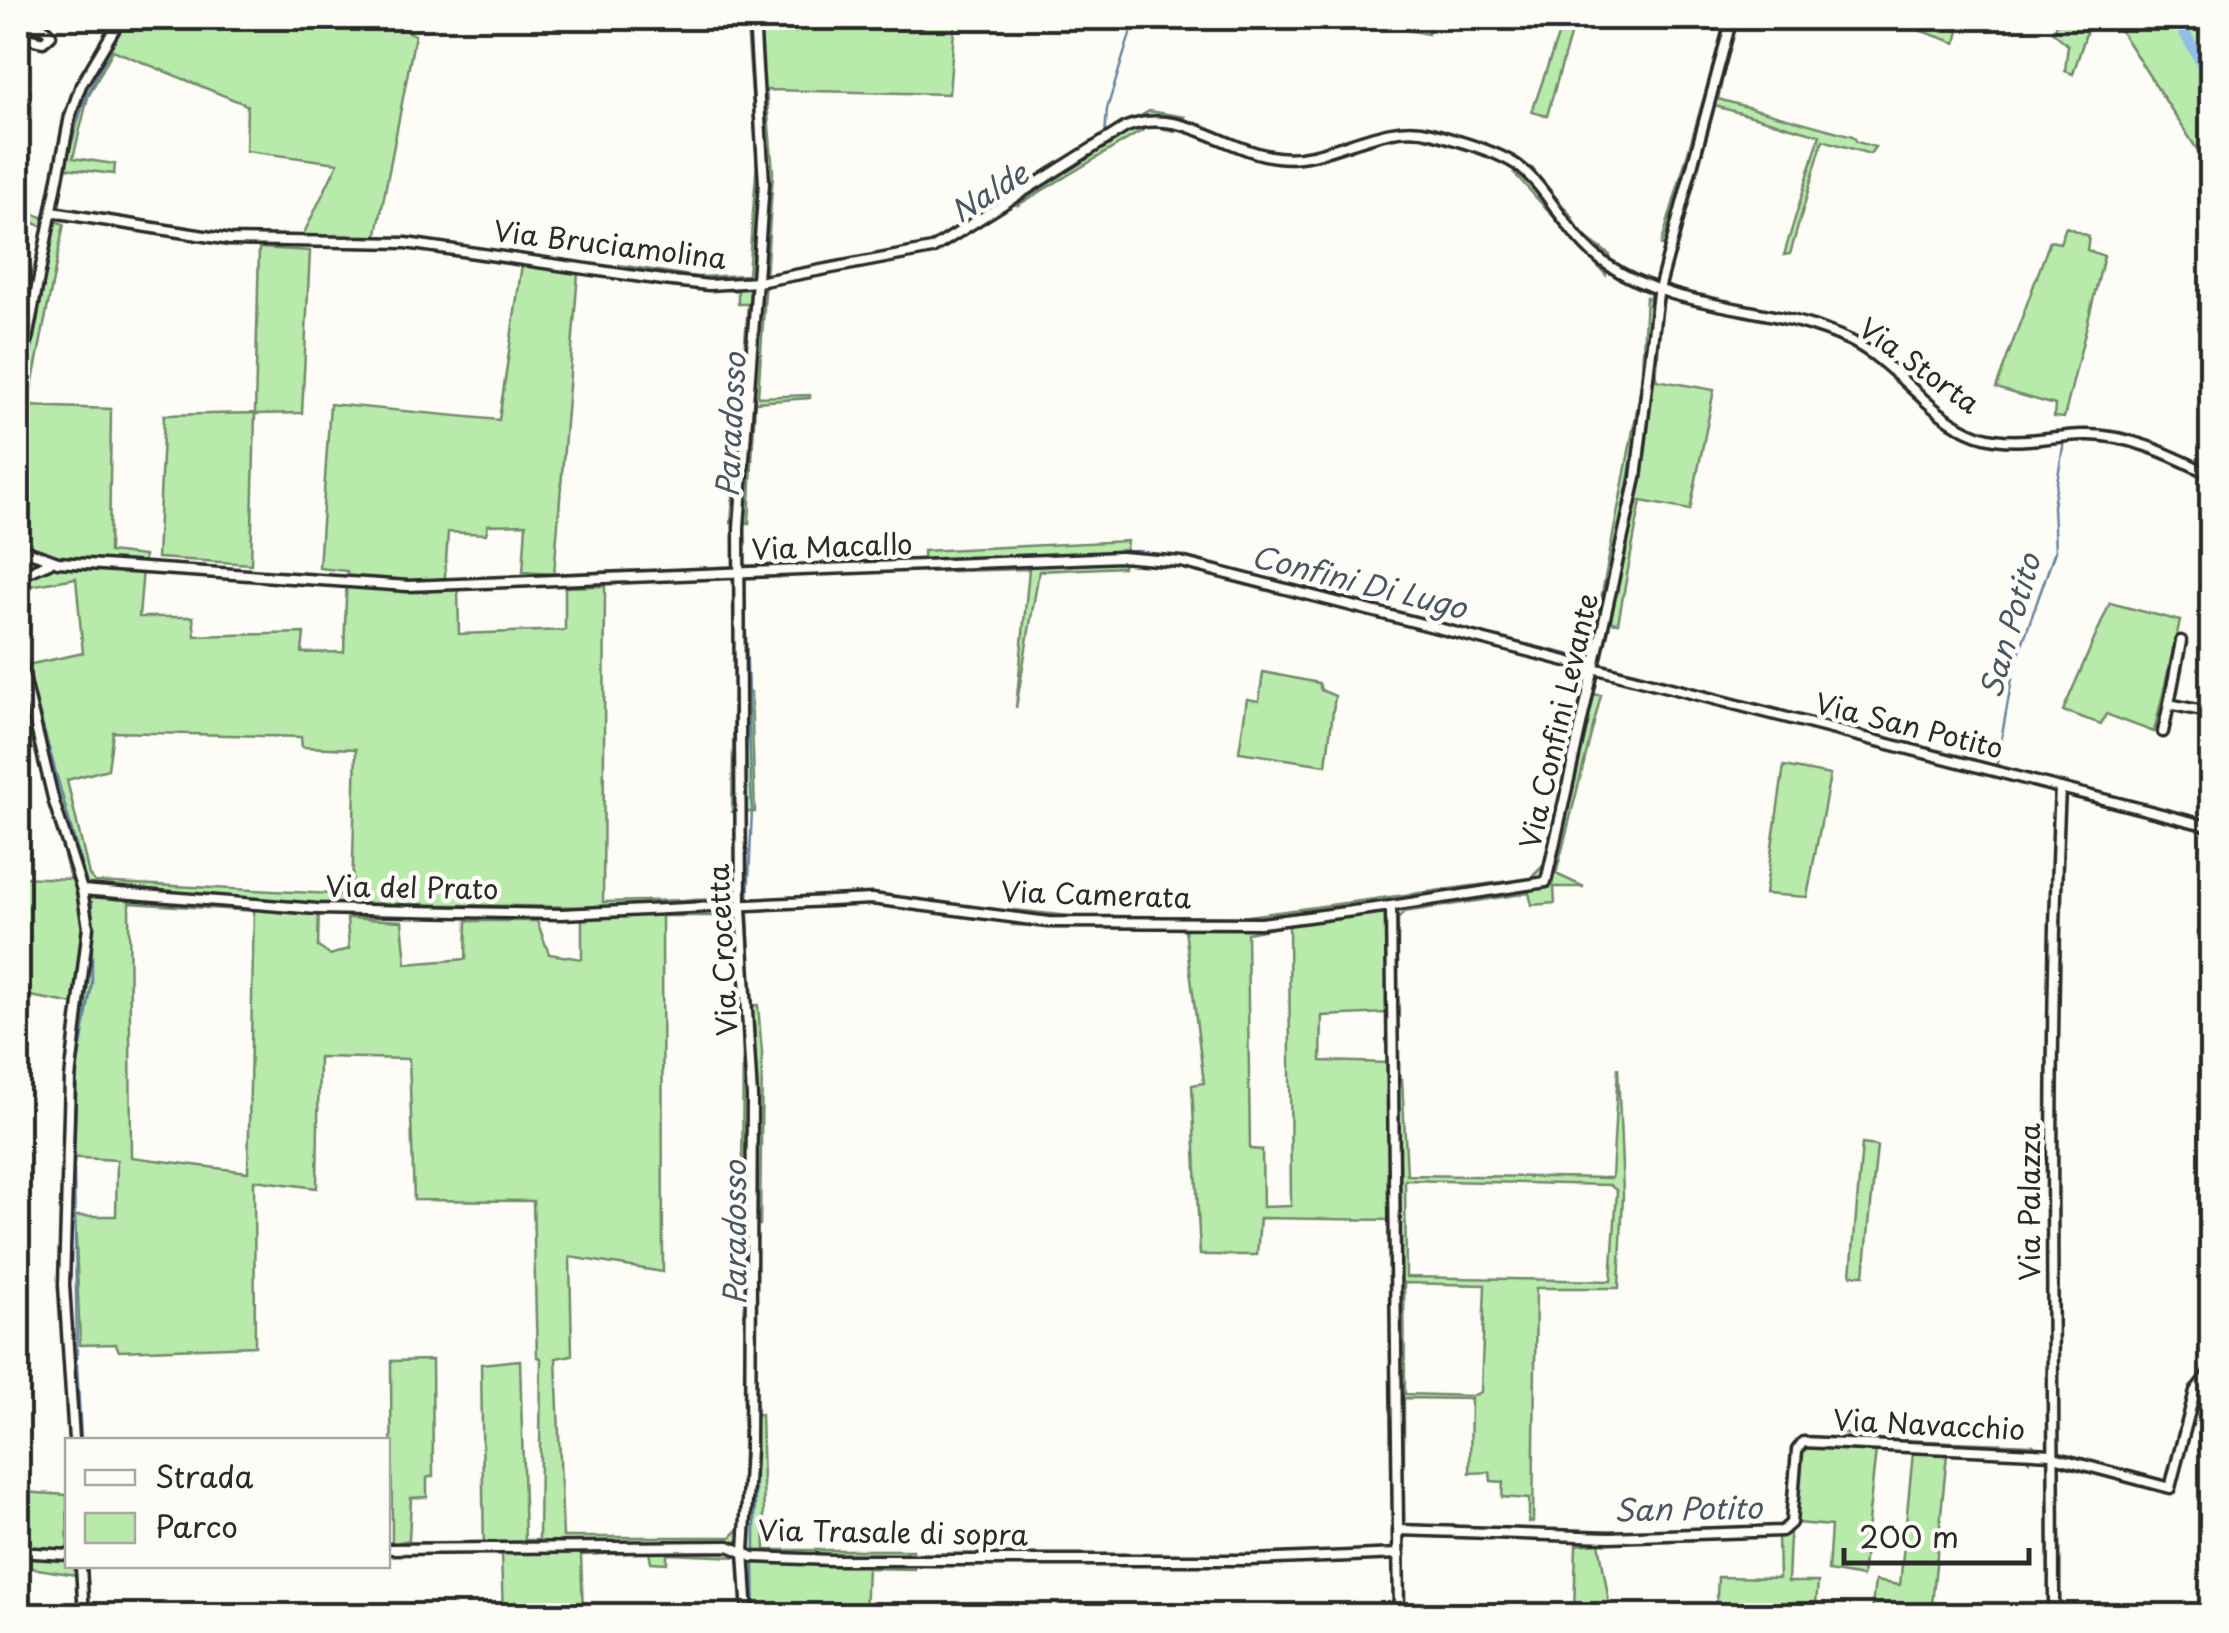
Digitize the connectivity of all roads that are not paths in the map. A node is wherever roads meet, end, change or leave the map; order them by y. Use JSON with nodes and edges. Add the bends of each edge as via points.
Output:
{"nodes":[{"id":1,"x":121,"y":18,"type":"edge"},
{"id":2,"x":754,"y":18,"type":"edge"},
{"id":3,"x":1732,"y":18,"type":"edge"},
{"id":4,"x":18,"y":22,"type":"edge"},
{"id":5,"x":18,"y":36,"type":"edge"},
{"id":6,"x":18,"y":87,"type":"edge"},
{"id":7,"x":18,"y":101,"type":"edge"},
{"id":8,"x":52,"y":212,"type":"junction"},
{"id":9,"x":758,"y":282,"type":"junction"},
{"id":10,"x":1658,"y":293,"type":"junction"},
{"id":11,"x":18,"y":386,"type":"edge"},
{"id":12,"x":2212,"y":474,"type":"edge"},
{"id":13,"x":18,"y":548,"type":"edge"},
{"id":14,"x":18,"y":558,"type":"edge"},
{"id":15,"x":58,"y":562,"type":"junction"},
{"id":16,"x":740,"y":574,"type":"junction"},
{"id":17,"x":18,"y":575,"type":"edge"},
{"id":18,"x":2180,"y":641,"type":"dead end"},
{"id":19,"x":18,"y":652,"type":"edge"},
{"id":20,"x":1596,"y":669,"type":"junction"},
{"id":21,"x":2169,"y":704,"type":"junction"},
{"id":22,"x":2212,"y":712,"type":"edge"},
{"id":23,"x":2163,"y":732,"type":"dead end"},
{"id":24,"x":2060,"y":788,"type":"junction"},
{"id":25,"x":2212,"y":827,"type":"edge"},
{"id":26,"x":82,"y":890,"type":"junction"},
{"id":27,"x":1391,"y":906,"type":"junction"},
{"id":28,"x":740,"y":909,"type":"junction"},
{"id":29,"x":2212,"y":1369,"type":"edge"},
{"id":30,"x":74,"y":1438,"type":"edge"},
{"id":31,"x":2053,"y":1455,"type":"junction"},
{"id":32,"x":1399,"y":1530,"type":"junction"},
{"id":33,"x":390,"y":1549,"type":"edge"},
{"id":34,"x":744,"y":1551,"type":"junction"},
{"id":35,"x":18,"y":1552,"type":"edge"},
{"id":36,"x":65,"y":1554,"type":"edge"},
{"id":37,"x":1399,"y":1554,"type":"junction"},
{"id":38,"x":80,"y":1568,"type":"edge"},
{"id":39,"x":84,"y":1616,"type":"edge"},
{"id":40,"x":748,"y":1616,"type":"edge"},
{"id":41,"x":1399,"y":1616,"type":"edge"},
{"id":42,"x":2054,"y":1616,"type":"edge"}],
"edges":[{"from":1,"to":8,"type":"street","via":[[70,116]]},
{"from":2,"to":9,"type":"street","name":"Via Crocetta","via":[[764,157]]},
{"from":3,"to":10,"type":"street","name":"Via Confini Levante"},
{"from":4,"to":5,"type":"street","via":[[51,35],[43,42]]},
{"from":6,"to":7,"type":"street","via":[[24,92]]},
{"from":8,"to":9,"type":"street","name":"Via Bruciamolina","via":[[230,240],[406,243],[663,280]]},
{"from":8,"to":11,"type":"street"},
{"from":9,"to":10,"type":"street","name":"Via Bruciamolina","via":[[932,249],[1126,127],[1158,119],[1280,158],[1401,130],[1472,146],[1516,164],[1591,254]]},
{"from":9,"to":16,"type":"street","name":"Via Crocetta"},
{"from":10,"to":12,"type":"street","name":"Via Storta","via":[[1762,312],[1851,341],[1980,436],[2016,442],[2086,434],[2126,440]]},
{"from":10,"to":20,"type":"street","name":"Via Confini Levante","via":[[1636,478]]},
{"from":13,"to":15,"type":"street","name":"Via Macallo"},
{"from":14,"to":17,"type":"street"},
{"from":15,"to":16,"type":"street","name":"Via Macallo","via":[[408,586]]},
{"from":15,"to":17,"type":"street","name":"Via Macallo"},
{"from":16,"to":20,"type":"street","name":"Via Macallo","via":[[1121,557],[1181,562]]},
{"from":16,"to":28,"type":"street","name":"Via Crocetta"},
{"from":18,"to":21,"type":"street"},
{"from":19,"to":26,"type":"street"},
{"from":20,"to":24,"type":"street","name":"Via San Potito"},
{"from":20,"to":27,"type":"street","name":"Via Confini Levante","via":[[1546,882]]},
{"from":21,"to":22,"type":"street"},
{"from":21,"to":23,"type":"street"},
{"from":24,"to":25,"type":"street","name":"Via San Potito"},
{"from":24,"to":31,"type":"street","name":"Via Palazza","via":[[2050,1210]]},
{"from":26,"to":28,"type":"street","name":"Via del Prato","via":[[318,908],[562,914]]},
{"from":26,"to":30,"type":"street","via":[[88,926],[70,1080],[64,1285]]},
{"from":27,"to":28,"type":"street","name":"Via Camerata","via":[[1262,922],[1048,922],[872,899]]},
{"from":27,"to":32,"type":"street"},
{"from":28,"to":34,"type":"street","name":"Via Crocetta","via":[[752,1097]]},
{"from":29,"to":31,"type":"street","name":"Via Navacchio","via":[[2195,1391],[2170,1488]]},
{"from":31,"to":32,"type":"street","name":"Via Navacchio","via":[[1803,1442],[1791,1523],[1782,1532],[1609,1537]]},
{"from":31,"to":42,"type":"street","name":"Via Palazza"},
{"from":32,"to":37,"type":"street"},
{"from":33,"to":34,"type":"street","name":"Via Trasale di sopra"},
{"from":34,"to":37,"type":"street","name":"Via Trasale di sopra","via":[[831,1560]]},
{"from":34,"to":40,"type":"street","name":"Via Crocetta"},
{"from":35,"to":36,"type":"street"},
{"from":37,"to":41,"type":"street"},
{"from":38,"to":39,"type":"street"}]}
